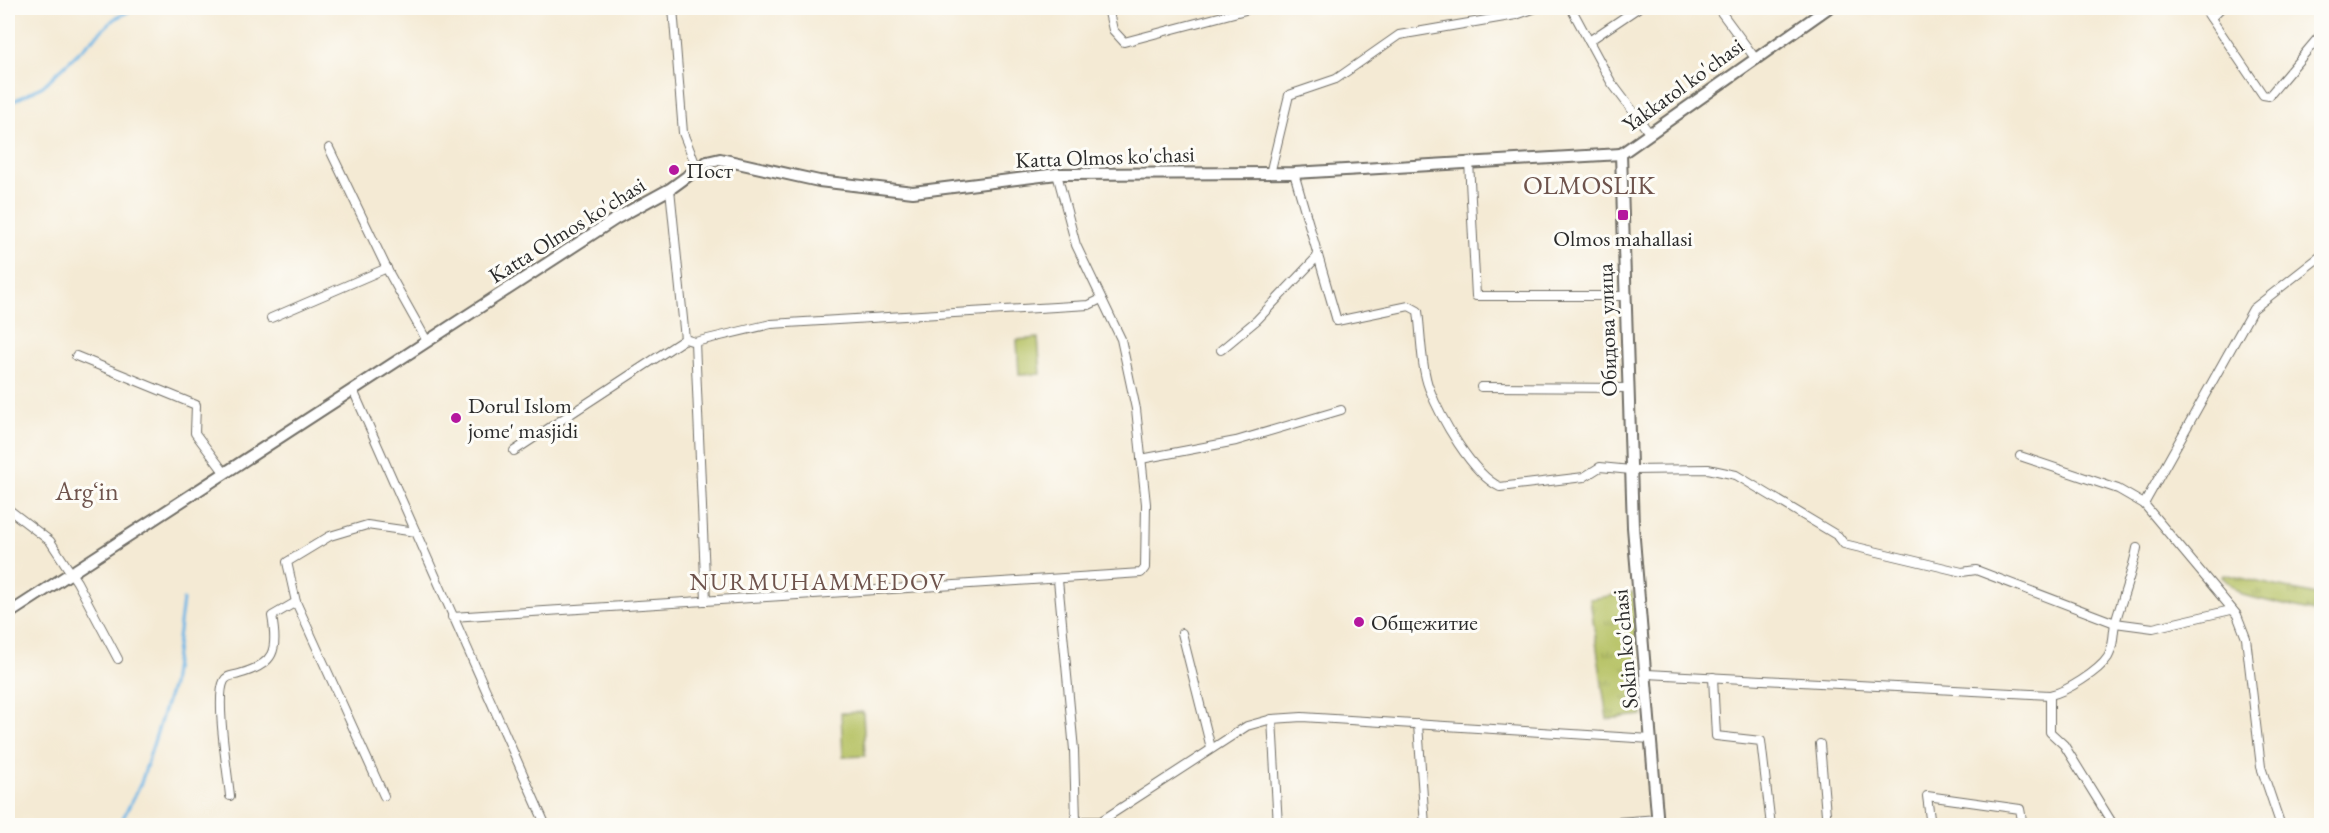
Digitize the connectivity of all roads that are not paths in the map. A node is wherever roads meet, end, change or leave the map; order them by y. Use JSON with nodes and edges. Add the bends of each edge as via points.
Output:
{"nodes":[{"id":1,"x":673,"y":8,"type":"edge"},
{"id":2,"x":1108,"y":8,"type":"edge"},
{"id":3,"x":1253,"y":8,"type":"edge"},
{"id":4,"x":1536,"y":8,"type":"edge"},
{"id":5,"x":1571,"y":8,"type":"edge"},
{"id":6,"x":1638,"y":8,"type":"edge"},
{"id":7,"x":1718,"y":8,"type":"edge"},
{"id":8,"x":1828,"y":8,"type":"edge"},
{"id":9,"x":2204,"y":8,"type":"edge"},
{"id":10,"x":2221,"y":8,"type":"edge"},
{"id":11,"x":1219,"y":12,"type":"edge"},
{"id":12,"x":2211,"y":18,"type":"junction"},
{"id":13,"x":2322,"y":33,"type":"edge"},
{"id":14,"x":1588,"y":40,"type":"junction"},
{"id":15,"x":1755,"y":58,"type":"junction"},
{"id":16,"x":1650,"y":134,"type":"junction"},
{"id":17,"x":329,"y":147,"type":"dead end"},
{"id":18,"x":1620,"y":154,"type":"junction"},
{"id":19,"x":1469,"y":161,"type":"junction"},
{"id":20,"x":697,"y":168,"type":"junction"},
{"id":21,"x":1294,"y":173,"type":"junction"},
{"id":22,"x":1057,"y":174,"type":"junction"},
{"id":23,"x":1270,"y":174,"type":"junction"},
{"id":24,"x":670,"y":189,"type":"junction"},
{"id":25,"x":2322,"y":255,"type":"edge"},
{"id":26,"x":1318,"y":256,"type":"junction"},
{"id":27,"x":387,"y":268,"type":"junction"},
{"id":28,"x":1625,"y":296,"type":"junction"},
{"id":29,"x":1101,"y":299,"type":"junction"},
{"id":30,"x":271,"y":318,"type":"dead end"},
{"id":31,"x":686,"y":339,"type":"junction"},
{"id":32,"x":427,"y":341,"type":"junction"},
{"id":33,"x":695,"y":342,"type":"junction"},
{"id":34,"x":1221,"y":350,"type":"dead end"},
{"id":35,"x":76,"y":356,"type":"dead end"},
{"id":36,"x":1481,"y":387,"type":"dead end"},
{"id":37,"x":1629,"y":388,"type":"junction"},
{"id":38,"x":353,"y":390,"type":"junction"},
{"id":39,"x":1341,"y":410,"type":"dead end"},
{"id":40,"x":514,"y":451,"type":"dead end"},
{"id":41,"x":2020,"y":456,"type":"dead end"},
{"id":42,"x":1141,"y":459,"type":"junction"},
{"id":43,"x":1630,"y":470,"type":"junction"},
{"id":44,"x":224,"y":472,"type":"junction"},
{"id":45,"x":2144,"y":504,"type":"junction"},
{"id":46,"x":8,"y":509,"type":"edge"},
{"id":47,"x":416,"y":532,"type":"junction"},
{"id":48,"x":2137,"y":548,"type":"dead end"},
{"id":49,"x":69,"y":572,"type":"junction"},
{"id":50,"x":1058,"y":580,"type":"junction"},
{"id":51,"x":296,"y":602,"type":"junction"},
{"id":52,"x":705,"y":602,"type":"junction"},
{"id":53,"x":2231,"y":610,"type":"junction"},
{"id":54,"x":8,"y":614,"type":"edge"},
{"id":55,"x":452,"y":617,"type":"junction"},
{"id":56,"x":2115,"y":623,"type":"junction"},
{"id":57,"x":1182,"y":633,"type":"dead end"},
{"id":58,"x":118,"y":659,"type":"dead end"},
{"id":59,"x":1647,"y":674,"type":"junction"},
{"id":60,"x":1713,"y":677,"type":"junction"},
{"id":61,"x":2050,"y":695,"type":"junction"},
{"id":62,"x":1272,"y":719,"type":"junction"},
{"id":63,"x":1418,"y":724,"type":"junction"},
{"id":64,"x":1651,"y":739,"type":"junction"},
{"id":65,"x":1820,"y":744,"type":"dead end"},
{"id":66,"x":1211,"y":748,"type":"junction"},
{"id":67,"x":230,"y":796,"type":"dead end"},
{"id":68,"x":384,"y":796,"type":"dead end"},
{"id":69,"x":1111,"y":815,"type":"junction"},
{"id":70,"x":1658,"y":822,"type":"edge"},
{"id":71,"x":546,"y":825,"type":"edge"},
{"id":72,"x":1112,"y":825,"type":"edge"},
{"id":73,"x":1278,"y":825,"type":"edge"},
{"id":74,"x":1425,"y":825,"type":"edge"},
{"id":75,"x":1564,"y":825,"type":"edge"},
{"id":76,"x":1771,"y":825,"type":"edge"},
{"id":77,"x":1827,"y":825,"type":"edge"},
{"id":78,"x":1931,"y":825,"type":"edge"},
{"id":79,"x":2023,"y":825,"type":"edge"},
{"id":80,"x":2114,"y":825,"type":"edge"},
{"id":81,"x":2281,"y":825,"type":"edge"}],
"edges":[{"from":1,"to":20,"type":"street","via":[[683,133]]},
{"from":2,"to":11,"type":"street","via":[[1113,30],[1124,42]]},
{"from":3,"to":11,"type":"street"},
{"from":4,"to":23,"type":"street","via":[[1516,15],[1399,35],[1336,79],[1289,95]]},
{"from":5,"to":14,"type":"street"},
{"from":6,"to":14,"type":"street"},
{"from":7,"to":15,"type":"street"},
{"from":8,"to":15,"type":"street","name":"Yakkatol ko'chasi"},
{"from":9,"to":12,"type":"street"},
{"from":10,"to":12,"type":"street"},
{"from":12,"to":13,"type":"street","via":[[2263,95],[2269,96]]},
{"from":14,"to":16,"type":"street","via":[[1611,82]]},
{"from":15,"to":16,"type":"street","name":"Yakkatol ko'chasi"},
{"from":16,"to":18,"type":"street","name":"Yakkatol ko'chasi"},
{"from":17,"to":27,"type":"street"},
{"from":18,"to":19,"type":"street","name":"Katta Olmos ko'chasi"},
{"from":18,"to":28,"type":"street","name":"Обидова улица"},
{"from":19,"to":21,"type":"street","name":"Katta Olmos ko'chasi"},
{"from":19,"to":28,"type":"street","via":[[1476,296]]},
{"from":20,"to":22,"type":"street","name":"Katta Olmos ko'chasi","via":[[720,159],[819,181],[913,192]]},
{"from":20,"to":24,"type":"street","name":"Katta Olmos ko'chasi"},
{"from":21,"to":23,"type":"street","name":"Katta Olmos ko'chasi"},
{"from":21,"to":26,"type":"street"},
{"from":22,"to":23,"type":"street","name":"Katta Olmos ko'chasi"},
{"from":22,"to":29,"type":"street","via":[[1076,245]]},
{"from":24,"to":31,"type":"street"},
{"from":24,"to":32,"type":"street","name":"Katta Olmos ko'chasi","via":[[616,218]]},
{"from":25,"to":45,"type":"street","via":[[2253,309]]},
{"from":26,"to":34,"type":"street","via":[[1257,320]]},
{"from":26,"to":43,"type":"street","via":[[1337,321],[1409,306],[1418,311],[1429,387],[1465,456],[1493,484],[1500,487],[1584,477],[1600,467]]},
{"from":27,"to":30,"type":"street"},
{"from":27,"to":32,"type":"street"},
{"from":28,"to":37,"type":"street","name":"Обидова улица"},
{"from":29,"to":33,"type":"street","via":[[1089,305],[771,324]]},
{"from":29,"to":42,"type":"street","via":[[1121,339],[1136,408]]},
{"from":31,"to":33,"type":"street"},
{"from":31,"to":40,"type":"street"},
{"from":32,"to":38,"type":"street","name":"Katta Olmos ko'chasi"},
{"from":33,"to":52,"type":"street"},
{"from":35,"to":44,"type":"street","via":[[196,405],[195,433]]},
{"from":36,"to":37,"type":"street"},
{"from":37,"to":43,"type":"street","name":"Обидова улица"},
{"from":38,"to":44,"type":"street","name":"Katta Olmos ko'chasi"},
{"from":38,"to":47,"type":"street"},
{"from":39,"to":42,"type":"street","via":[[1236,441]]},
{"from":41,"to":45,"type":"street","via":[[2118,489]]},
{"from":42,"to":50,"type":"street","via":[[1146,504],[1145,568],[1138,575]]},
{"from":43,"to":56,"type":"street","via":[[1708,469],[1736,475],[1838,536],[1844,544],[1962,572],[1976,570]]},
{"from":43,"to":59,"type":"street","name":"Sokin ko'chasi"},
{"from":44,"to":49,"type":"street","name":"Katta Olmos ko'chasi"},
{"from":45,"to":53,"type":"street"},
{"from":46,"to":49,"type":"street","via":[[50,541]]},
{"from":47,"to":51,"type":"street","via":[[367,525],[330,536],[288,562]]},
{"from":47,"to":55,"type":"street"},
{"from":48,"to":56,"type":"street"},
{"from":49,"to":54,"type":"street","name":"Katta Olmos ko'chasi"},
{"from":49,"to":58,"type":"street"},
{"from":50,"to":52,"type":"street"},
{"from":50,"to":69,"type":"street","via":[[1073,740],[1076,821],[1092,822]]},
{"from":51,"to":67,"type":"street","via":[[272,616],[276,638],[265,665],[227,676],[222,683]]},
{"from":51,"to":68,"type":"street"},
{"from":52,"to":55,"type":"street"},
{"from":53,"to":56,"type":"street","via":[[2153,628]]},
{"from":53,"to":81,"type":"street","via":[[2246,638],[2261,767]]},
{"from":55,"to":71,"type":"street"},
{"from":56,"to":61,"type":"street","via":[[2107,659],[2065,692]]},
{"from":57,"to":66,"type":"street"},
{"from":59,"to":60,"type":"street"},
{"from":59,"to":64,"type":"street","name":"Sokin ko'chasi"},
{"from":60,"to":61,"type":"street"},
{"from":60,"to":76,"type":"street","via":[[1716,736],[1761,741]]},
{"from":61,"to":80,"type":"street","via":[[2050,732],[2064,745]]},
{"from":62,"to":63,"type":"street","via":[[1302,717]]},
{"from":62,"to":66,"type":"street","via":[[1247,726]]},
{"from":62,"to":73,"type":"street"},
{"from":63,"to":64,"type":"street"},
{"from":63,"to":74,"type":"street"},
{"from":64,"to":70,"type":"street","name":"Sokin ko'chasi"},
{"from":65,"to":77,"type":"street"},
{"from":66,"to":69,"type":"street"},
{"from":69,"to":72,"type":"street"},
{"from":70,"to":75,"type":"street"},
{"from":78,"to":79,"type":"street","via":[[1927,796],[2020,809]]}]}
